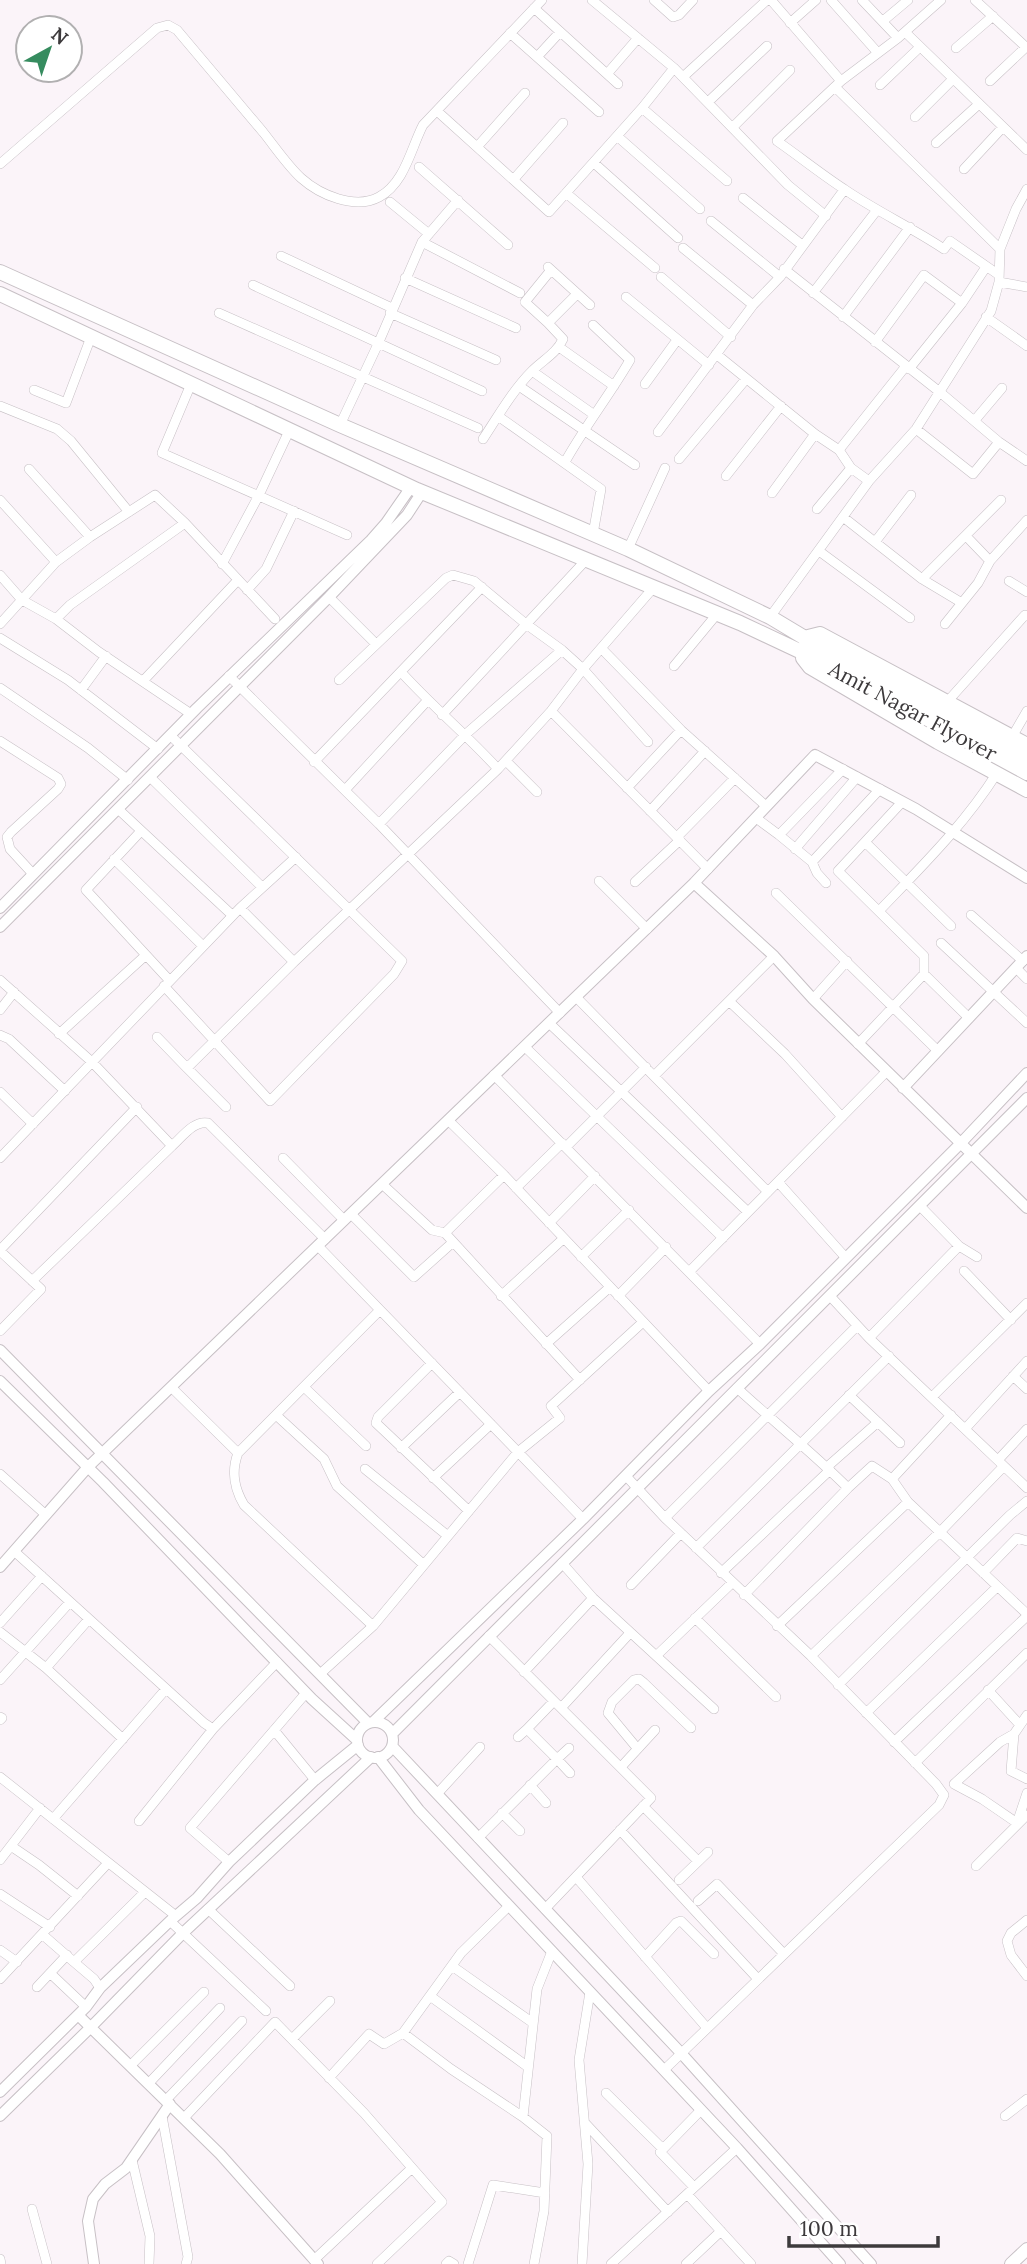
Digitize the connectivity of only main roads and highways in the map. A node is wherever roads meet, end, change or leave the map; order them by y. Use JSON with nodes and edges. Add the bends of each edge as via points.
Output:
{"nodes":[{"id":1,"x":0,"y":272,"type":"edge"},
{"id":2,"x":0,"y":294,"type":"edge"},
{"id":3,"x":801,"y":644,"type":"junction"},
{"id":4,"x":828,"y":658,"type":"junction"},
{"id":5,"x":1027,"y":745,"type":"edge"},
{"id":6,"x":1027,"y":760,"type":"edge"},
{"id":7,"x":1027,"y":773,"type":"edge"},
{"id":8,"x":1027,"y":790,"type":"edge"},
{"id":9,"x":1027,"y":2249,"type":"edge"},
{"id":10,"x":1011,"y":2264,"type":"edge"}],
"edges":[{"from":1,"to":3,"type":"main road","via":[[628,549],[770,617]]},
{"from":2,"to":3,"type":"main road","via":[[416,490]]},
{"from":3,"to":4,"type":"main road","name":"Amit Nagar Flyover"},
{"from":3,"to":5,"type":"main road","via":[[820,634]]},
{"from":3,"to":8,"type":"main road","via":[[810,667]]},
{"from":4,"to":6,"type":"main road","name":"Amit Nagar Flyover"},
{"from":4,"to":7,"type":"main road","name":"Amit Nagar Flyover"},
{"from":9,"to":10,"type":"main road"}]}
